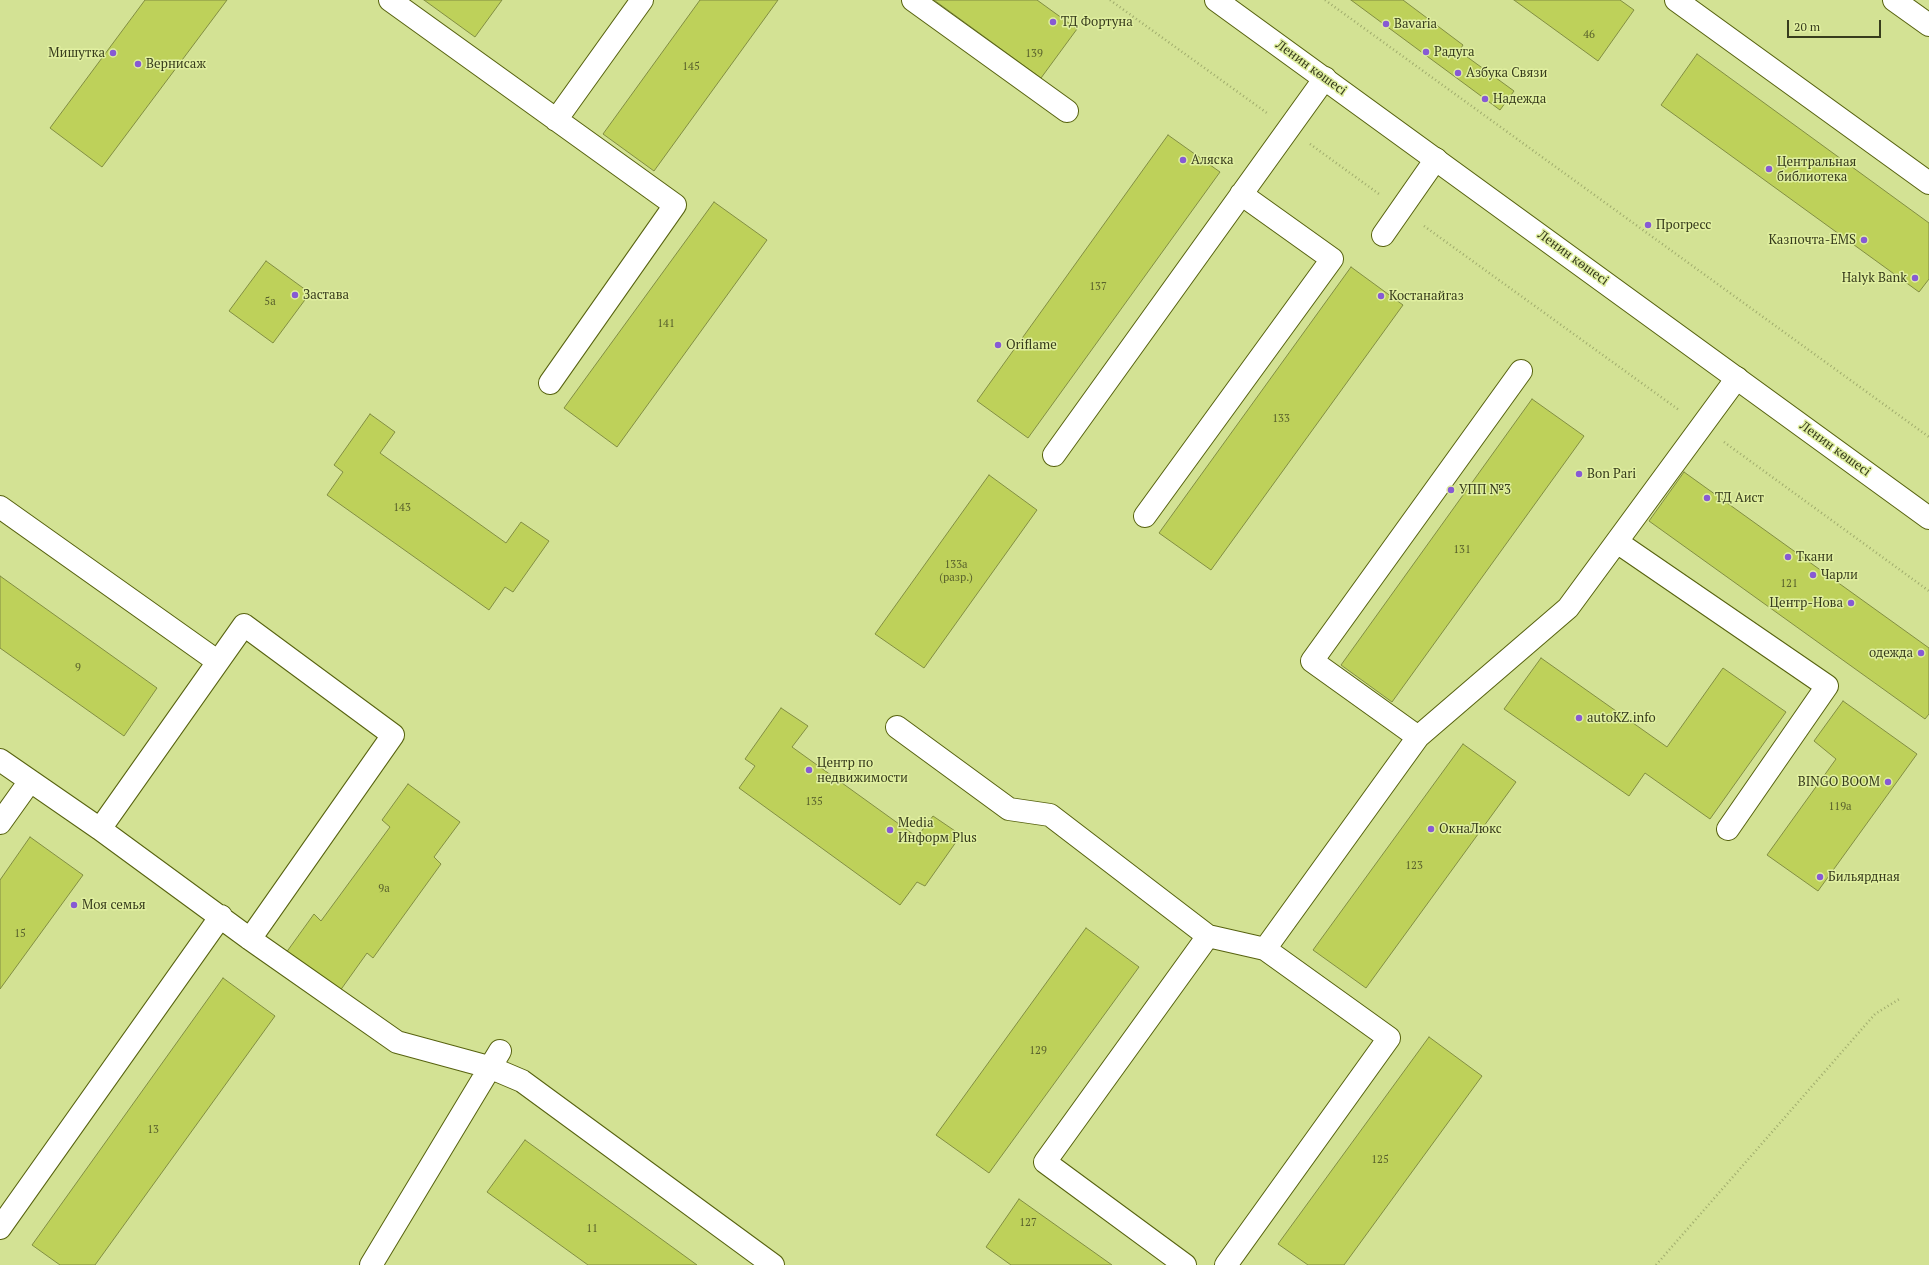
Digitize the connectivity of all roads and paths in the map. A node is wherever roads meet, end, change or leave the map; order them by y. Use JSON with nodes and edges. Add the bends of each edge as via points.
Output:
{"nodes":[{"id":1,"x":390,"y":0,"type":"edge"},
{"id":2,"x":642,"y":0,"type":"edge"},
{"id":3,"x":913,"y":0,"type":"edge"},
{"id":4,"x":1110,"y":0,"type":"edge"},
{"id":5,"x":1216,"y":0,"type":"edge"},
{"id":6,"x":1325,"y":0,"type":"edge"},
{"id":7,"x":1676,"y":0,"type":"edge"},
{"id":8,"x":1894,"y":0,"type":"edge"},
{"id":9,"x":1929,"y":25,"type":"edge"},
{"id":10,"x":1325,"y":78,"type":"junction"},
{"id":11,"x":1067,"y":111,"type":"dead end"},
{"id":12,"x":556,"y":120,"type":"junction"},
{"id":13,"x":1288,"y":128,"type":"junction"},
{"id":14,"x":1436,"y":159,"type":"junction"},
{"id":15,"x":1929,"y":183,"type":"edge"},
{"id":16,"x":1241,"y":194,"type":"junction"},
{"id":17,"x":1401,"y":210,"type":"junction"},
{"id":18,"x":1383,"y":235,"type":"dead end"},
{"id":19,"x":1521,"y":371,"type":"dead end"},
{"id":20,"x":1737,"y":378,"type":"junction"},
{"id":21,"x":550,"y":383,"type":"dead end"},
{"id":22,"x":1702,"y":426,"type":"junction"},
{"id":23,"x":1929,"y":437,"type":"edge"},
{"id":24,"x":1054,"y":455,"type":"dead end"},
{"id":25,"x":0,"y":507,"type":"edge"},
{"id":26,"x":1145,"y":516,"type":"dead end"},
{"id":27,"x":1929,"y":518,"type":"edge"},
{"id":28,"x":1617,"y":542,"type":"junction"},
{"id":29,"x":1929,"y":591,"type":"edge"},
{"id":30,"x":218,"y":661,"type":"junction"},
{"id":31,"x":897,"y":727,"type":"dead end"},
{"id":32,"x":1418,"y":737,"type":"junction"},
{"id":33,"x":0,"y":760,"type":"edge"},
{"id":34,"x":30,"y":781,"type":"junction"},
{"id":35,"x":0,"y":823,"type":"edge"},
{"id":36,"x":100,"y":829,"type":"junction"},
{"id":37,"x":1728,"y":829,"type":"dead end"},
{"id":38,"x":221,"y":916,"type":"junction"},
{"id":39,"x":1208,"y":936,"type":"junction"},
{"id":40,"x":250,"y":938,"type":"junction"},
{"id":41,"x":1265,"y":949,"type":"junction"},
{"id":42,"x":1901,"y":998,"type":"dead end"},
{"id":43,"x":495,"y":1059,"type":"junction"},
{"id":44,"x":0,"y":1228,"type":"edge"},
{"id":45,"x":371,"y":1265,"type":"edge"},
{"id":46,"x":773,"y":1265,"type":"edge"},
{"id":47,"x":1186,"y":1265,"type":"edge"},
{"id":48,"x":1226,"y":1265,"type":"edge"},
{"id":49,"x":1656,"y":1265,"type":"edge"}],
"edges":[{"from":1,"to":12,"type":"main road"},
{"from":2,"to":12,"type":"main road"},
{"from":3,"to":11,"type":"main road"},
{"from":4,"to":13,"type":"path"},
{"from":5,"to":10,"type":"main road","name":"Ленин көшесі"},
{"from":6,"to":23,"type":"path"},
{"from":7,"to":15,"type":"main road"},
{"from":8,"to":9,"type":"main road"},
{"from":10,"to":13,"type":"main road"},
{"from":10,"to":14,"type":"main road","name":"Ленин көшесі"},
{"from":12,"to":21,"type":"main road","via":[[675,205]]},
{"from":13,"to":16,"type":"main road"},
{"from":13,"to":17,"type":"path"},
{"from":14,"to":17,"type":"main road"},
{"from":14,"to":20,"type":"main road","name":"Ленин көшесі"},
{"from":16,"to":24,"type":"main road"},
{"from":16,"to":26,"type":"main road","via":[[1332,259]]},
{"from":17,"to":18,"type":"main road"},
{"from":17,"to":22,"type":"path"},
{"from":19,"to":32,"type":"main road","via":[[1312,661]]},
{"from":20,"to":22,"type":"main road"},
{"from":20,"to":27,"type":"main road","name":"Ленин көшесі"},
{"from":22,"to":28,"type":"main road"},
{"from":22,"to":29,"type":"path"},
{"from":25,"to":30,"type":"main road"},
{"from":28,"to":32,"type":"main road","via":[[1568,608]]},
{"from":28,"to":37,"type":"main road","via":[[1826,686]]},
{"from":30,"to":36,"type":"main road"},
{"from":30,"to":40,"type":"main road","via":[[244,625],[393,735]]},
{"from":31,"to":39,"type":"main road","via":[[1009,809],[1050,815]]},
{"from":32,"to":41,"type":"main road"},
{"from":33,"to":34,"type":"main road"},
{"from":34,"to":35,"type":"main road"},
{"from":34,"to":36,"type":"main road"},
{"from":36,"to":38,"type":"main road"},
{"from":38,"to":40,"type":"main road"},
{"from":38,"to":44,"type":"main road"},
{"from":39,"to":41,"type":"main road"},
{"from":39,"to":47,"type":"main road","via":[[1045,1162]]},
{"from":40,"to":43,"type":"main road","via":[[397,1042]]},
{"from":41,"to":48,"type":"main road","via":[[1389,1038]]},
{"from":42,"to":49,"type":"path","via":[[1875,1014]]},
{"from":43,"to":45,"type":"main road"},
{"from":43,"to":46,"type":"main road"}]}
